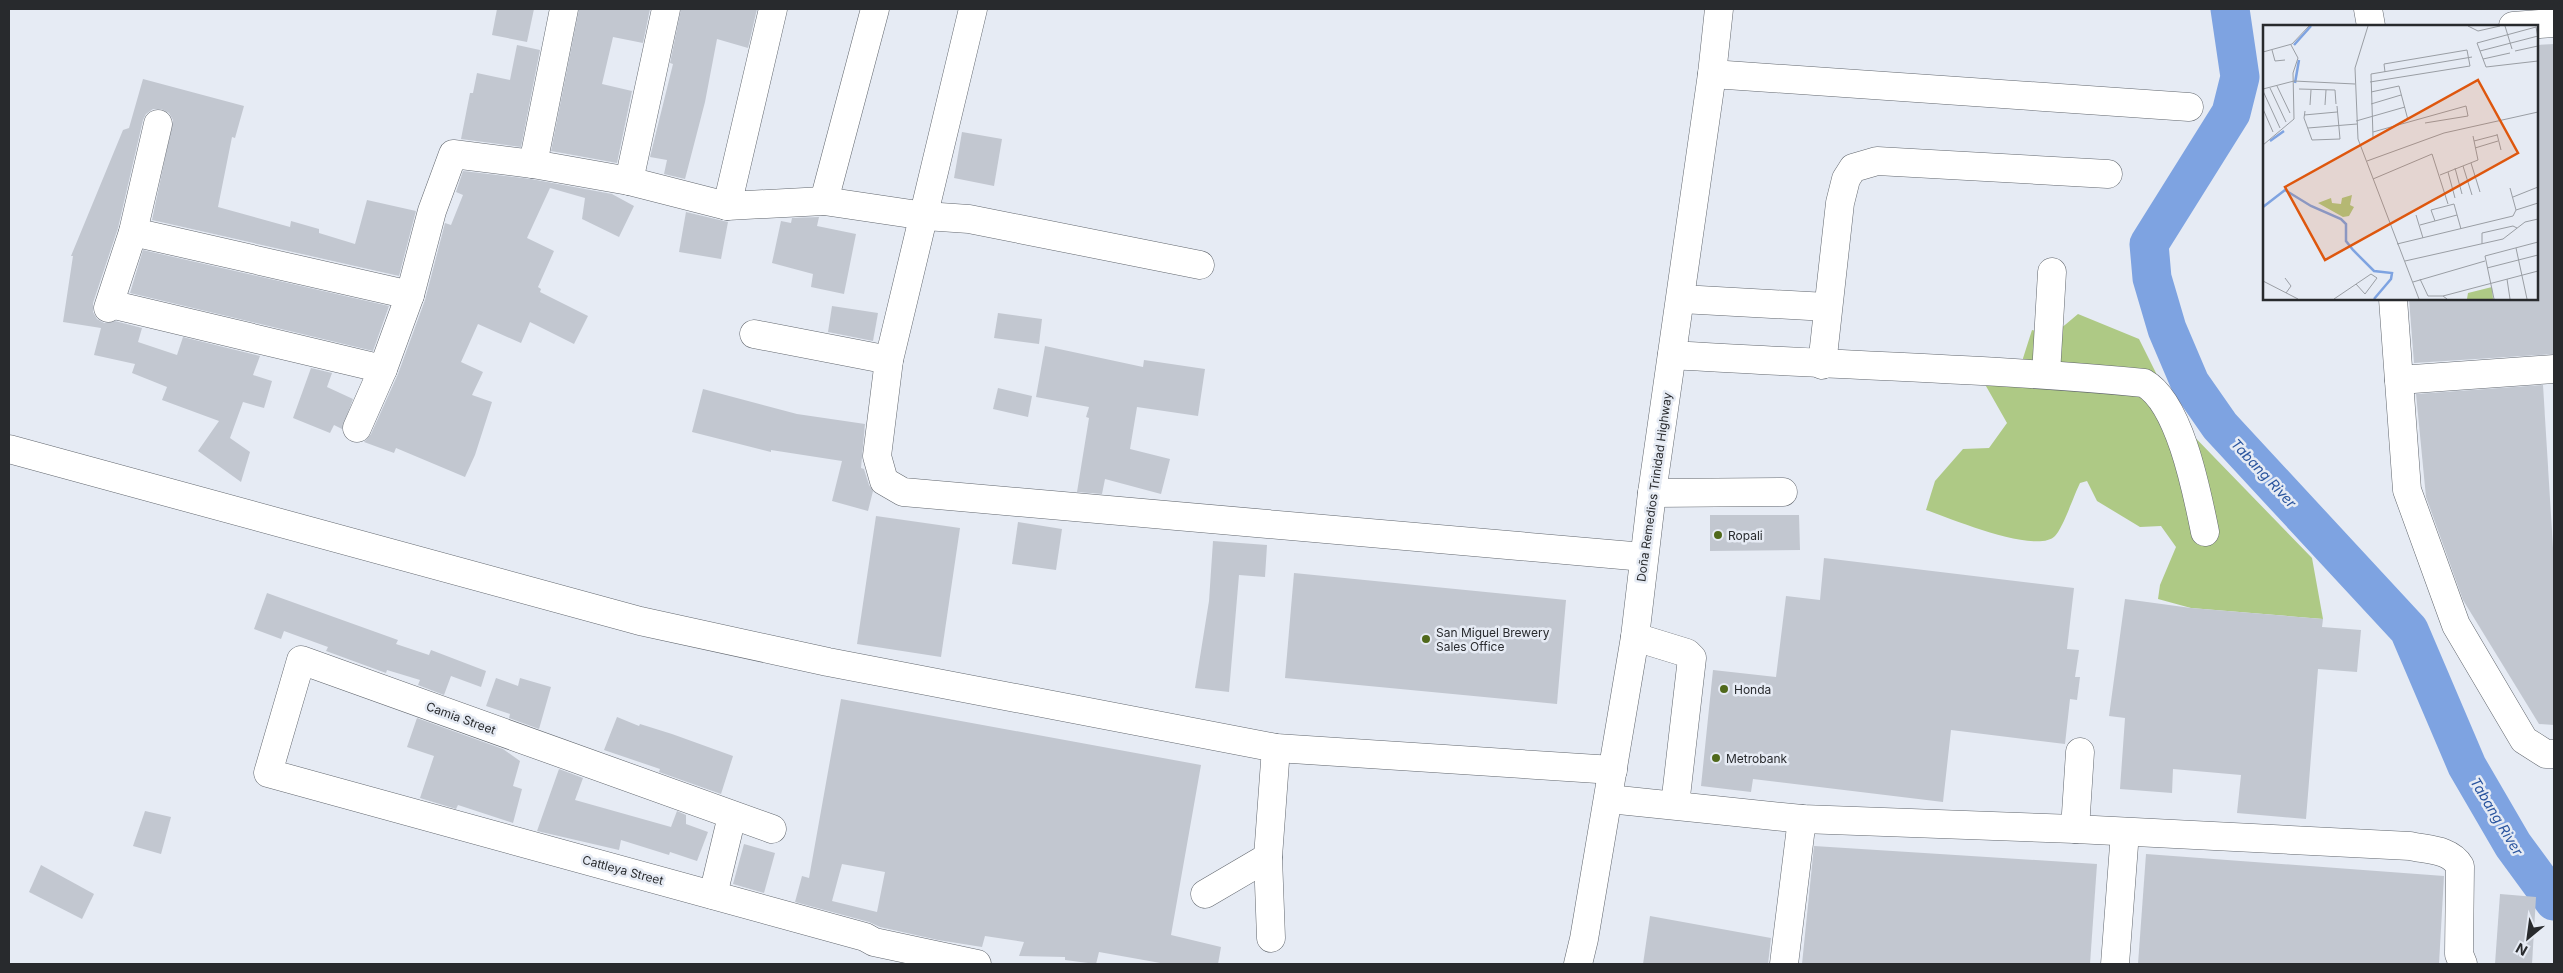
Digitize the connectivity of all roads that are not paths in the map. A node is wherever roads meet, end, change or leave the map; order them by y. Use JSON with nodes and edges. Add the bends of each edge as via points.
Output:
{"nodes":[{"id":1,"x":564,"y":9,"type":"edge"},
{"id":2,"x":666,"y":9,"type":"edge"},
{"id":3,"x":773,"y":9,"type":"edge"},
{"id":4,"x":875,"y":9,"type":"edge"},
{"id":5,"x":973,"y":9,"type":"edge"},
{"id":6,"x":1719,"y":9,"type":"edge"},
{"id":7,"x":2368,"y":9,"type":"edge"},
{"id":8,"x":2554,"y":23,"type":"edge"},
{"id":9,"x":2371,"y":25,"type":"edge"},
{"id":10,"x":2527,"y":25,"type":"edge"},
{"id":11,"x":1712,"y":74,"type":"junction"},
{"id":12,"x":2189,"y":107,"type":"dead end"},
{"id":13,"x":158,"y":124,"type":"dead end"},
{"id":14,"x":533,"y":164,"type":"junction"},
{"id":15,"x":2108,"y":174,"type":"dead end"},
{"id":16,"x":629,"y":181,"type":"junction"},
{"id":17,"x":824,"y":201,"type":"junction"},
{"id":18,"x":727,"y":206,"type":"junction"},
{"id":19,"x":925,"y":216,"type":"junction"},
{"id":20,"x":133,"y":232,"type":"junction"},
{"id":21,"x":1200,"y":265,"type":"dead end"},
{"id":22,"x":2052,"y":272,"type":"dead end"},
{"id":23,"x":410,"y":295,"type":"junction"},
{"id":24,"x":1681,"y":299,"type":"junction"},
{"id":25,"x":2393,"y":300,"type":"edge"},
{"id":26,"x":1827,"y":307,"type":"junction"},
{"id":27,"x":754,"y":334,"type":"dead end"},
{"id":28,"x":1672,"y":355,"type":"junction"},
{"id":29,"x":889,"y":360,"type":"junction"},
{"id":30,"x":1822,"y":365,"type":"junction"},
{"id":31,"x":383,"y":369,"type":"junction"},
{"id":32,"x":2554,"y":369,"type":"edge"},
{"id":33,"x":2046,"y":374,"type":"junction"},
{"id":34,"x":2399,"y":380,"type":"junction"},
{"id":35,"x":357,"y":428,"type":"dead end"},
{"id":36,"x":9,"y":449,"type":"edge"},
{"id":37,"x":1783,"y":492,"type":"dead end"},
{"id":38,"x":1652,"y":493,"type":"junction"},
{"id":39,"x":2205,"y":532,"type":"dead end"},
{"id":40,"x":1644,"y":557,"type":"junction"},
{"id":41,"x":1635,"y":637,"type":"junction"},
{"id":42,"x":1276,"y":748,"type":"junction"},
{"id":43,"x":2080,"y":752,"type":"dead end"},
{"id":44,"x":2554,"y":754,"type":"edge"},
{"id":45,"x":1613,"y":770,"type":"junction"},
{"id":46,"x":268,"y":773,"type":"joint"},
{"id":47,"x":1608,"y":799,"type":"junction"},
{"id":48,"x":1675,"y":805,"type":"junction"},
{"id":49,"x":732,"y":816,"type":"junction"},
{"id":50,"x":1802,"y":819,"type":"junction"},
{"id":51,"x":2075,"y":829,"type":"junction"},
{"id":52,"x":772,"y":830,"type":"dead end"},
{"id":53,"x":2124,"y":832,"type":"junction"},
{"id":54,"x":1268,"y":857,"type":"junction"},
{"id":55,"x":1205,"y":894,"type":"dead end"},
{"id":56,"x":713,"y":895,"type":"junction"},
{"id":57,"x":1271,"y":938,"type":"dead end"},
{"id":58,"x":930,"y":960,"type":"edge"},
{"id":59,"x":977,"y":964,"type":"edge"},
{"id":60,"x":1578,"y":964,"type":"edge"},
{"id":61,"x":1784,"y":964,"type":"edge"},
{"id":62,"x":2115,"y":964,"type":"edge"},
{"id":63,"x":2463,"y":964,"type":"edge"}],
"edges":[{"from":1,"to":14,"type":"main road"},
{"from":2,"to":16,"type":"main road"},
{"from":3,"to":18,"type":"main road"},
{"from":4,"to":17,"type":"main road"},
{"from":5,"to":19,"type":"main road"},
{"from":6,"to":11,"type":"main road","name":"Doña Remedios Trinidad Highway"},
{"from":7,"to":9,"type":"main road"},
{"from":8,"to":10,"type":"main road"},
{"from":11,"to":12,"type":"main road"},
{"from":11,"to":24,"type":"main road","name":"Doña Remedios Trinidad Highway"},
{"from":13,"to":20,"type":"main road"},
{"from":14,"to":16,"type":"main road"},
{"from":14,"to":23,"type":"main road","via":[[453,154],[432,211]]},
{"from":15,"to":26,"type":"main road","via":[[1877,161],[1853,168],[1846,179],[1840,203]]},
{"from":16,"to":18,"type":"main road"},
{"from":17,"to":18,"type":"main road"},
{"from":17,"to":19,"type":"main road"},
{"from":19,"to":21,"type":"main road","via":[[969,219]]},
{"from":19,"to":29,"type":"main road"},
{"from":20,"to":23,"type":"main road"},
{"from":20,"to":31,"type":"main road","via":[[109,306]]},
{"from":22,"to":33,"type":"main road"},
{"from":23,"to":31,"type":"main road"},
{"from":24,"to":26,"type":"main road"},
{"from":24,"to":28,"type":"main road","name":"Doña Remedios Trinidad Highway"},
{"from":25,"to":34,"type":"main road"},
{"from":26,"to":30,"type":"main road"},
{"from":27,"to":29,"type":"main road"},
{"from":28,"to":30,"type":"main road"},
{"from":28,"to":38,"type":"main road","name":"Doña Remedios Trinidad Highway"},
{"from":29,"to":40,"type":"main road","via":[[877,456],[884,481],[903,492]]},
{"from":30,"to":33,"type":"main road"},
{"from":31,"to":35,"type":"main road"},
{"from":32,"to":34,"type":"main road"},
{"from":33,"to":39,"type":"main road","via":[[2144,383],[2154,389],[2191,464]]},
{"from":34,"to":44,"type":"main road","via":[[2408,490],[2456,625],[2524,740],[2546,754]]},
{"from":36,"to":42,"type":"main road","via":[[640,621],[828,662]]},
{"from":37,"to":38,"type":"main road"},
{"from":38,"to":40,"type":"main road","name":"Doña Remedios Trinidad Highway"},
{"from":40,"to":41,"type":"main road","name":"Doña Remedios Trinidad Highway"},
{"from":41,"to":45,"type":"main road","name":"Doña Remedios Trinidad Highway"},
{"from":41,"to":48,"type":"main road","via":[[1687,653],[1692,658]]},
{"from":42,"to":45,"type":"main road"},
{"from":42,"to":54,"type":"main road"},
{"from":43,"to":51,"type":"main road"},
{"from":45,"to":47,"type":"main road","name":"Doña Remedios Trinidad Highway"},
{"from":46,"to":49,"type":"main road","name":"Camia Street","via":[[301,660]]},
{"from":46,"to":56,"type":"main road","name":"Cattleya Street"},
{"from":47,"to":48,"type":"main road"},
{"from":47,"to":60,"type":"main road","name":"Doña Remedios Trinidad Highway"},
{"from":48,"to":50,"type":"main road"},
{"from":49,"to":52,"type":"main road","name":"Camia Street"},
{"from":49,"to":56,"type":"main road"},
{"from":50,"to":51,"type":"main road"},
{"from":50,"to":61,"type":"main road"},
{"from":51,"to":53,"type":"main road"},
{"from":53,"to":62,"type":"main road"},
{"from":53,"to":63,"type":"main road","via":[[2410,846],[2448,853],[2460,866],[2459,954]]},
{"from":54,"to":55,"type":"main road"},
{"from":54,"to":57,"type":"main road"},
{"from":56,"to":58,"type":"main road","name":"Cattleya Street"},
{"from":58,"to":59,"type":"main road","name":"Cattleya Street"}]}
